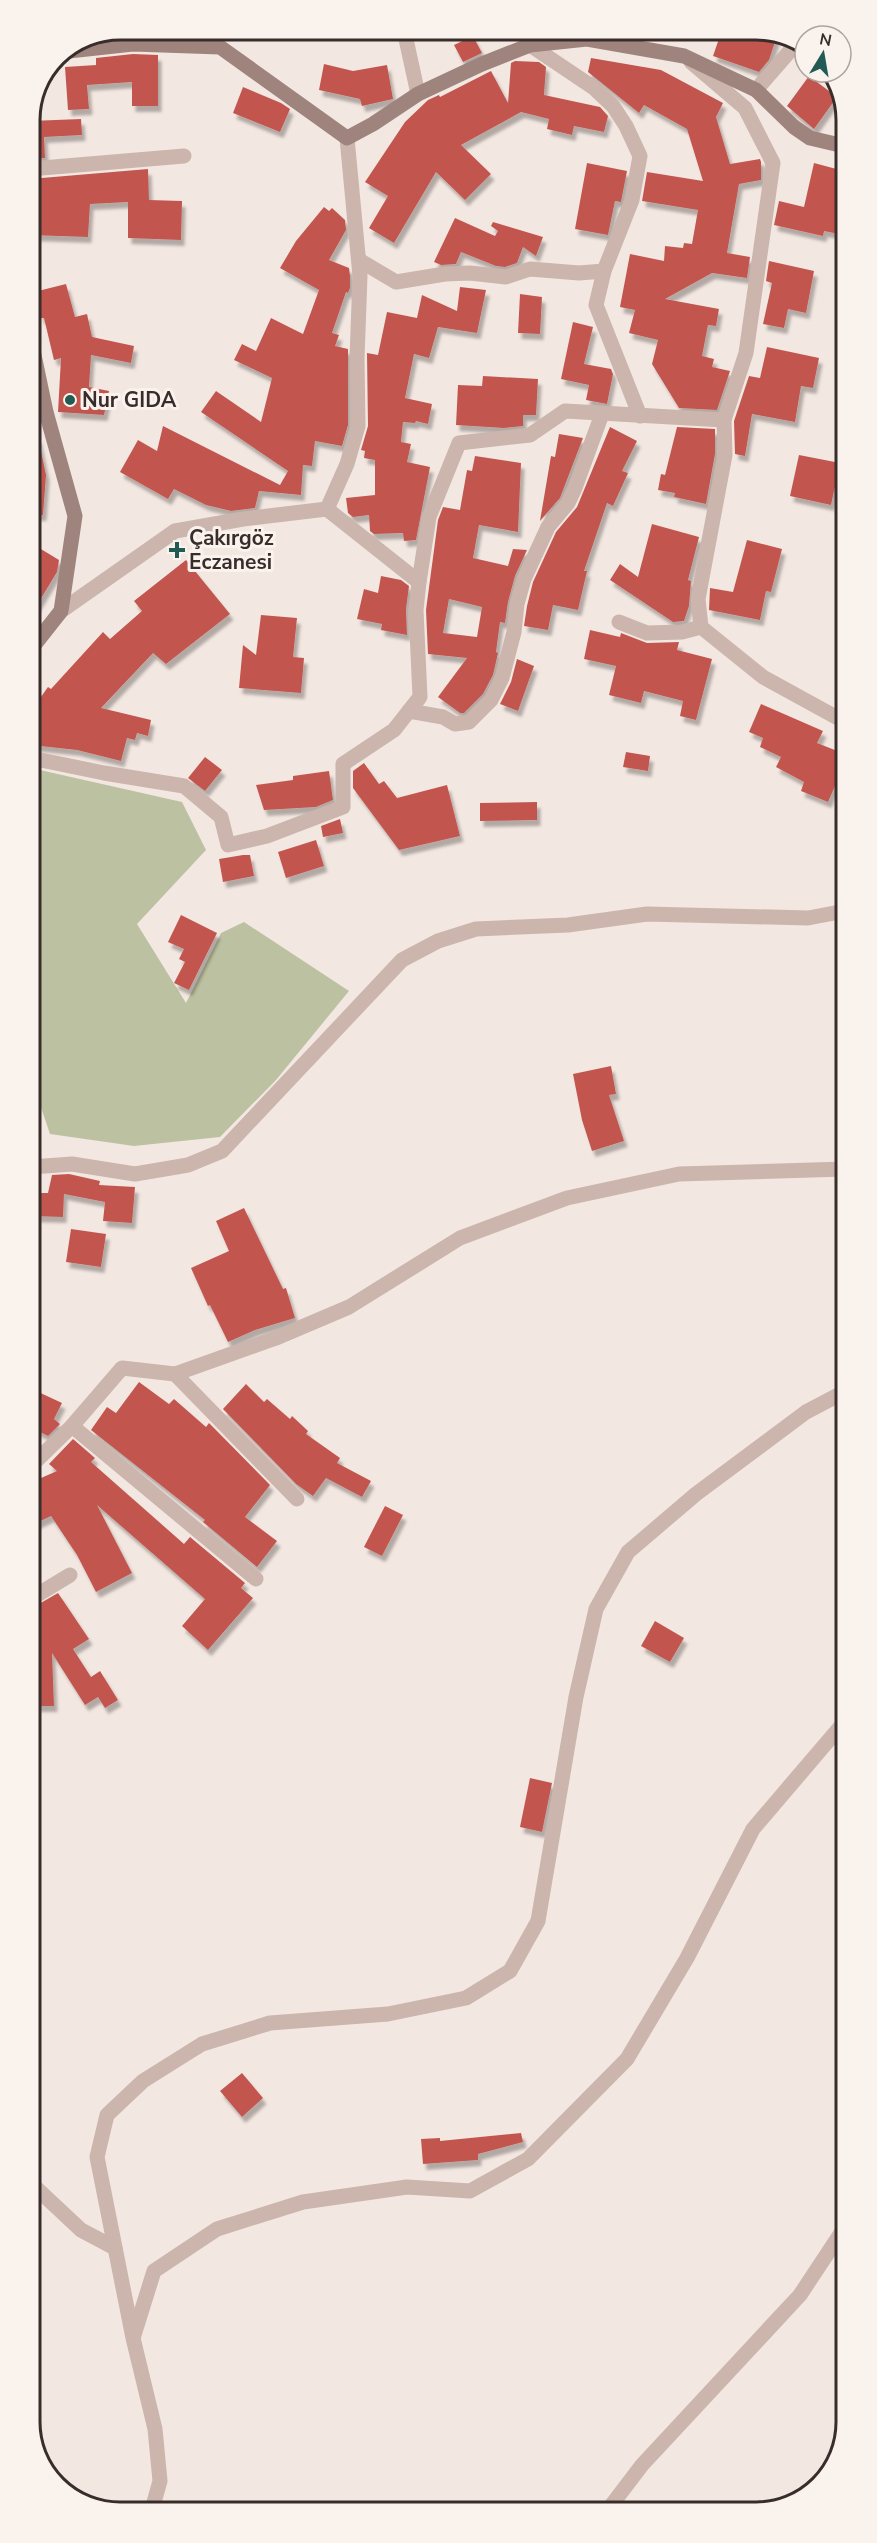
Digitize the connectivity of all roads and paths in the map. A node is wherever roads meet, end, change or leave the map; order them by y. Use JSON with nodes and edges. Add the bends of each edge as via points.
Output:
{"nodes":[{"id":1,"x":406,"y":40,"type":"edge"},
{"id":2,"x":552,"y":41,"type":"edge"},
{"id":3,"x":617,"y":41,"type":"edge"},
{"id":4,"x":530,"y":45,"type":"junction"},
{"id":5,"x":86,"y":49,"type":"edge"},
{"id":6,"x":791,"y":49,"type":"edge"},
{"id":7,"x":684,"y":56,"type":"junction"},
{"id":8,"x":756,"y":90,"type":"junction"},
{"id":9,"x":417,"y":94,"type":"junction"},
{"id":10,"x":347,"y":138,"type":"junction"},
{"id":11,"x":836,"y":144,"type":"edge"},
{"id":12,"x":184,"y":156,"type":"dead end"},
{"id":13,"x":40,"y":168,"type":"edge"},
{"id":14,"x":359,"y":260,"type":"junction"},
{"id":15,"x":604,"y":271,"type":"junction"},
{"id":16,"x":40,"y":384,"type":"edge"},
{"id":17,"x":40,"y":410,"type":"edge"},
{"id":18,"x":46,"y":412,"type":"junction"},
{"id":19,"x":602,"y":414,"type":"junction"},
{"id":20,"x":640,"y":416,"type":"junction"},
{"id":21,"x":724,"y":420,"type":"junction"},
{"id":22,"x":327,"y":509,"type":"junction"},
{"id":23,"x":419,"y":582,"type":"junction"},
{"id":24,"x":61,"y":611,"type":"junction"},
{"id":25,"x":620,"y":622,"type":"dead end"},
{"id":26,"x":702,"y":627,"type":"junction"},
{"id":27,"x":40,"y":638,"type":"edge"},
{"id":28,"x":409,"y":711,"type":"junction"},
{"id":29,"x":836,"y":717,"type":"edge"},
{"id":30,"x":40,"y":760,"type":"edge"},
{"id":31,"x":836,"y":912,"type":"edge"},
{"id":32,"x":40,"y":1166,"type":"edge"},
{"id":33,"x":836,"y":1169,"type":"edge"},
{"id":34,"x":176,"y":1374,"type":"junction"},
{"id":35,"x":836,"y":1396,"type":"edge"},
{"id":36,"x":72,"y":1426,"type":"junction"},
{"id":37,"x":40,"y":1457,"type":"edge"},
{"id":38,"x":297,"y":1499,"type":"dead end"},
{"id":39,"x":70,"y":1575,"type":"dead end"},
{"id":40,"x":256,"y":1580,"type":"dead end"},
{"id":41,"x":40,"y":1593,"type":"edge"},
{"id":42,"x":836,"y":1732,"type":"edge"},
{"id":43,"x":40,"y":2191,"type":"edge"},
{"id":44,"x":836,"y":2241,"type":"edge"},
{"id":45,"x":116,"y":2248,"type":"junction"},
{"id":46,"x":134,"y":2338,"type":"junction"},
{"id":47,"x":154,"y":2502,"type":"edge"},
{"id":48,"x":613,"y":2502,"type":"edge"}],
"edges":[{"from":1,"to":9,"type":"street"},
{"from":2,"to":4,"type":"street"},
{"from":3,"to":7,"type":"street"},
{"from":4,"to":9,"type":"street"},
{"from":4,"to":15,"type":"street","via":[[594,88],[613,106],[640,156],[632,201]]},
{"from":5,"to":10,"type":"street","via":[[133,44],[220,47]]},
{"from":6,"to":8,"type":"street"},
{"from":7,"to":8,"type":"street"},
{"from":7,"to":21,"type":"street","via":[[745,108],[773,163],[746,352]]},
{"from":8,"to":11,"type":"street","via":[[810,138]]},
{"from":9,"to":10,"type":"street"},
{"from":10,"to":14,"type":"street"},
{"from":12,"to":13,"type":"street"},
{"from":14,"to":15,"type":"street","via":[[396,282],[445,274],[506,277],[530,269]]},
{"from":14,"to":22,"type":"street","via":[[358,426]]},
{"from":15,"to":20,"type":"street","via":[[596,305]]},
{"from":16,"to":18,"type":"street"},
{"from":17,"to":18,"type":"street"},
{"from":18,"to":24,"type":"street","via":[[75,516]]},
{"from":19,"to":20,"type":"street"},
{"from":19,"to":23,"type":"street","via":[[566,411],[530,435],[459,443],[429,517]]},
{"from":19,"to":28,"type":"street","via":[[575,488],[548,527],[524,579],[502,678],[491,700],[469,722],[455,724],[443,717]]},
{"from":20,"to":21,"type":"street"},
{"from":21,"to":26,"type":"street","via":[[725,455],[698,599]]},
{"from":22,"to":23,"type":"street"},
{"from":22,"to":24,"type":"street","via":[[175,531]]},
{"from":23,"to":28,"type":"street","via":[[416,610],[420,697]]},
{"from":24,"to":27,"type":"street"},
{"from":25,"to":26,"type":"street","via":[[647,633]]},
{"from":26,"to":29,"type":"street","via":[[763,677]]},
{"from":28,"to":30,"type":"street","via":[[394,730],[343,764],[343,807],[267,836],[228,845],[221,818],[184,786]]},
{"from":31,"to":32,"type":"street","via":[[808,918],[647,914],[568,925],[476,929],[438,941],[402,960],[222,1151],[188,1165],[135,1174],[72,1164]]},
{"from":33,"to":34,"type":"street","via":[[679,1174],[567,1198],[460,1238],[350,1307]]},
{"from":34,"to":36,"type":"street","via":[[122,1368]]},
{"from":34,"to":38,"type":"street"},
{"from":35,"to":45,"type":"street","via":[[797,1419],[696,1494],[628,1552],[596,1609],[576,1697],[538,1921],[510,1971],[466,1998],[388,2014],[270,2023],[202,2044],[143,2081],[107,2115],[97,2157]]},
{"from":36,"to":37,"type":"street"},
{"from":36,"to":40,"type":"street"},
{"from":39,"to":41,"type":"street"},
{"from":42,"to":46,"type":"street","via":[[753,1829],[687,1958],[627,2059],[528,2159],[470,2191],[407,2187],[303,2202],[217,2229],[154,2271]]},
{"from":43,"to":45,"type":"street","via":[[81,2229]]},
{"from":44,"to":48,"type":"street","via":[[800,2295],[642,2465]]},
{"from":45,"to":46,"type":"street"},
{"from":46,"to":47,"type":"street","via":[[156,2439],[160,2481]]}]}
